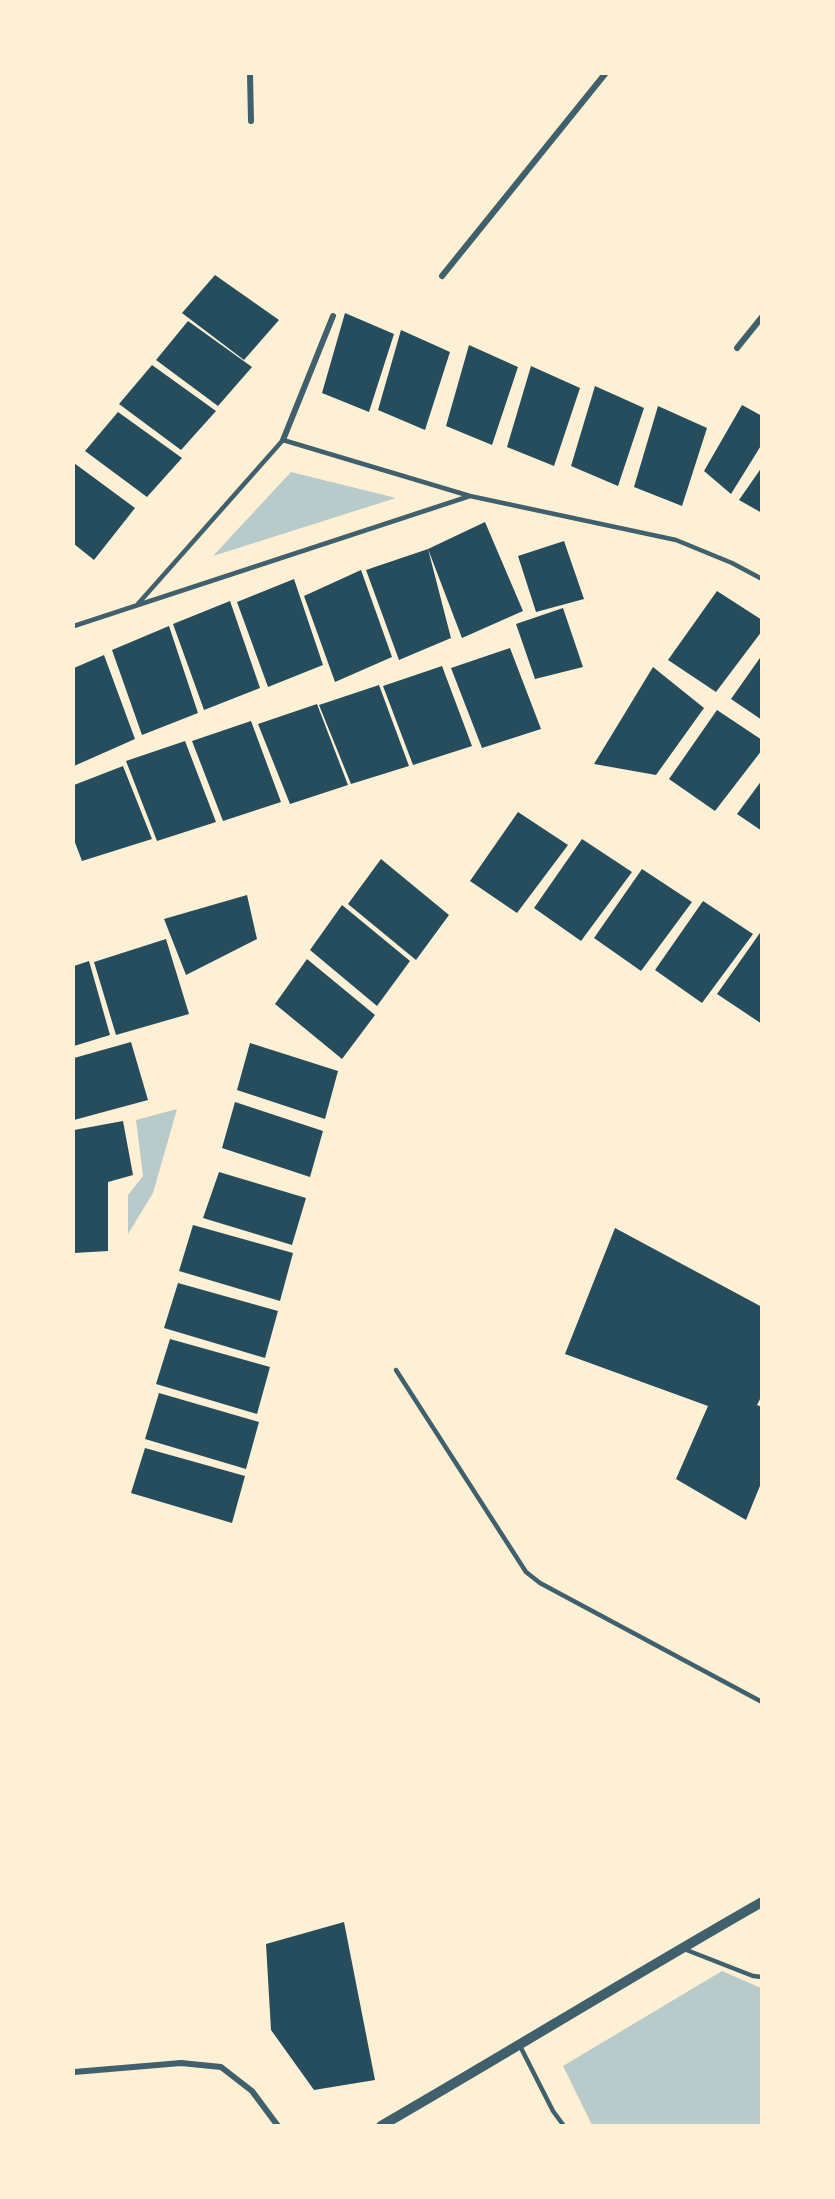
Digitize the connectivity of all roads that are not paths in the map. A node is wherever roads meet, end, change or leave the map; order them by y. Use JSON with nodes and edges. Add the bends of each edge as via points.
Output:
{"nodes":[{"id":1,"x":250,"y":74,"type":"edge"},
{"id":2,"x":605,"y":74,"type":"edge"},
{"id":3,"x":250,"y":121,"type":"dead end"},
{"id":4,"x":442,"y":276,"type":"dead end"},
{"id":5,"x":333,"y":316,"type":"dead end"},
{"id":6,"x":762,"y":317,"type":"edge"},
{"id":7,"x":737,"y":348,"type":"dead end"},
{"id":8,"x":283,"y":440,"type":"junction"},
{"id":9,"x":470,"y":496,"type":"junction"},
{"id":10,"x":762,"y":579,"type":"edge"},
{"id":11,"x":136,"y":605,"type":"junction"},
{"id":12,"x":74,"y":626,"type":"edge"},
{"id":13,"x":396,"y":1370,"type":"dead end"},
{"id":14,"x":762,"y":1702,"type":"edge"},
{"id":15,"x":762,"y":1902,"type":"edge"},
{"id":16,"x":681,"y":1948,"type":"junction"},
{"id":17,"x":762,"y":1977,"type":"edge"},
{"id":18,"x":520,"y":2046,"type":"junction"},
{"id":19,"x":74,"y":2072,"type":"edge"},
{"id":20,"x":278,"y":2126,"type":"edge"},
{"id":21,"x":381,"y":2126,"type":"edge"},
{"id":22,"x":564,"y":2126,"type":"edge"}],
"edges":[{"from":1,"to":3,"type":"street"},
{"from":2,"to":4,"type":"street"},
{"from":5,"to":8,"type":"street"},
{"from":6,"to":7,"type":"street"},
{"from":8,"to":9,"type":"lane"},
{"from":8,"to":11,"type":"lane"},
{"from":9,"to":10,"type":"lane","via":[[676,540]]},
{"from":9,"to":11,"type":"lane"},
{"from":11,"to":12,"type":"lane"},
{"from":13,"to":14,"type":"lane","via":[[526,1572]]},
{"from":15,"to":16,"type":"street"},
{"from":16,"to":17,"type":"lane"},
{"from":16,"to":18,"type":"street"},
{"from":18,"to":21,"type":"street"},
{"from":18,"to":22,"type":"lane"},
{"from":19,"to":20,"type":"street","via":[[181,2062],[221,2067],[252,2091]]}]}
